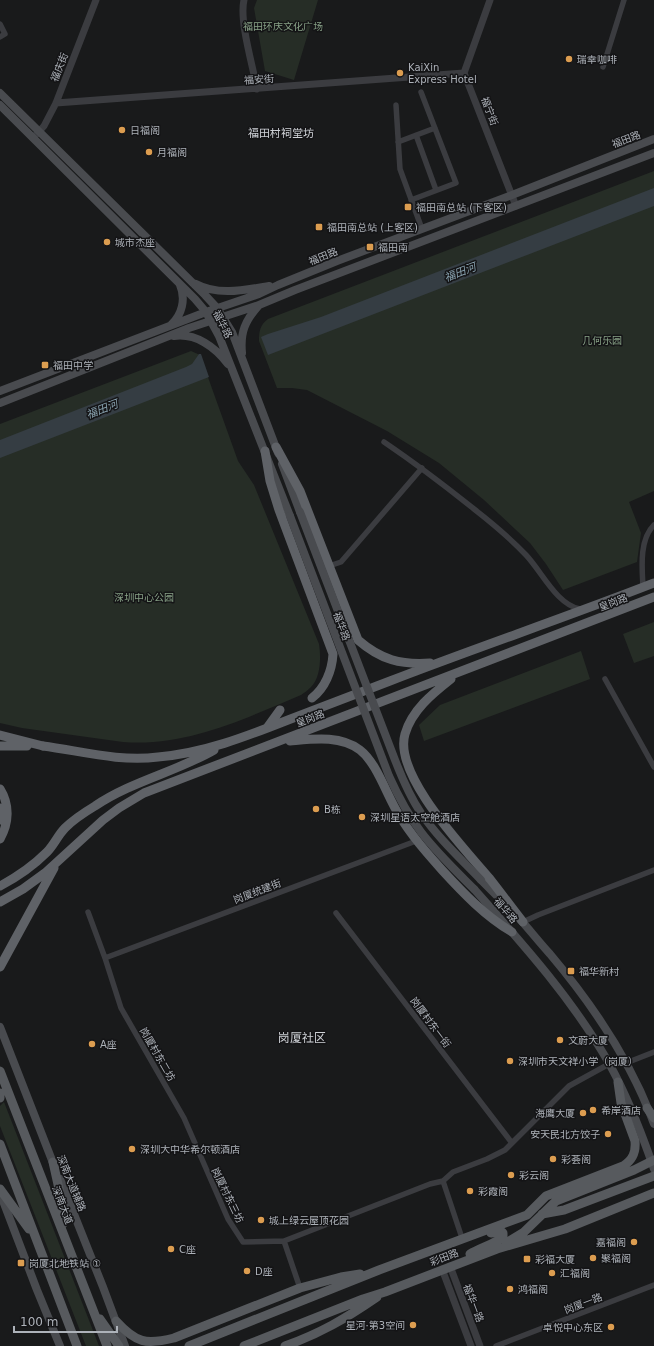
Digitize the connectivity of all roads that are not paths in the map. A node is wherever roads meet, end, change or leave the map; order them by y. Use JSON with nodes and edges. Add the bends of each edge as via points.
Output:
{"nodes":[{"id":1,"x":96,"y":0,"type":"edge"},
{"id":2,"x":244,"y":0,"type":"edge"},
{"id":3,"x":490,"y":0,"type":"edge"},
{"id":4,"x":624,"y":0,"type":"edge"},
{"id":5,"x":0,"y":24,"type":"edge"},
{"id":6,"x":0,"y":37,"type":"edge"},
{"id":7,"x":604,"y":67,"type":"dead end"},
{"id":8,"x":464,"y":73,"type":"junction"},
{"id":9,"x":257,"y":89,"type":"junction"},
{"id":10,"x":421,"y":92,"type":"dead end"},
{"id":11,"x":0,"y":94,"type":"edge"},
{"id":12,"x":56,"y":103,"type":"junction"},
{"id":13,"x":0,"y":105,"type":"edge"},
{"id":14,"x":396,"y":105,"type":"dead end"},
{"id":15,"x":435,"y":128,"type":"junction"},
{"id":16,"x":36,"y":135,"type":"junction"},
{"id":17,"x":416,"y":135,"type":"junction"},
{"id":18,"x":654,"y":139,"type":"edge"},
{"id":19,"x":398,"y":142,"type":"junction"},
{"id":20,"x":654,"y":153,"type":"edge"},
{"id":21,"x":436,"y":190,"type":"junction"},
{"id":22,"x":512,"y":195,"type":"junction"},
{"id":23,"x":411,"y":200,"type":"junction"},
{"id":24,"x":516,"y":206,"type":"junction"},
{"id":25,"x":422,"y":229,"type":"junction"},
{"id":26,"x":190,"y":280,"type":"junction"},
{"id":27,"x":178,"y":282,"type":"junction"},
{"id":28,"x":278,"y":285,"type":"junction"},
{"id":29,"x":259,"y":305,"type":"junction"},
{"id":30,"x":217,"y":308,"type":"junction"},
{"id":31,"x":206,"y":312,"type":"junction"},
{"id":32,"x":223,"y":317,"type":"junction"},
{"id":33,"x":211,"y":320,"type":"junction"},
{"id":34,"x":169,"y":326,"type":"junction"},
{"id":35,"x":165,"y":337,"type":"junction"},
{"id":36,"x":242,"y":359,"type":"junction"},
{"id":37,"x":233,"y":371,"type":"junction"},
{"id":38,"x":0,"y":391,"type":"edge"},
{"id":39,"x":0,"y":403,"type":"edge"},
{"id":40,"x":384,"y":442,"type":"dead end"},
{"id":41,"x":276,"y":447,"type":"junction"},
{"id":42,"x":265,"y":451,"type":"junction"},
{"id":43,"x":422,"y":468,"type":"junction"},
{"id":44,"x":654,"y":525,"type":"edge"},
{"id":45,"x":329,"y":566,"type":"junction"},
{"id":46,"x":654,"y":583,"type":"edge"},
{"id":47,"x":643,"y":588,"type":"junction"},
{"id":48,"x":654,"y":597,"type":"edge"},
{"id":49,"x":585,"y":610,"type":"junction"},
{"id":50,"x":353,"y":630,"type":"junction"},
{"id":51,"x":326,"y":638,"type":"junction"},
{"id":52,"x":440,"y":662,"type":"junction"},
{"id":53,"x":457,"y":674,"type":"junction"},
{"id":54,"x":605,"y":680,"type":"dead end"},
{"id":55,"x":312,"y":698,"type":"dead end"},
{"id":56,"x":280,"y":710,"type":"dead end"},
{"id":57,"x":266,"y":728,"type":"junction"},
{"id":58,"x":0,"y":735,"type":"edge"},
{"id":59,"x":276,"y":742,"type":"junction"},
{"id":60,"x":225,"y":744,"type":"junction"},
{"id":61,"x":0,"y":746,"type":"edge"},
{"id":62,"x":43,"y":746,"type":"junction"},
{"id":63,"x":407,"y":762,"type":"junction"},
{"id":64,"x":654,"y":767,"type":"edge"},
{"id":65,"x":378,"y":774,"type":"junction"},
{"id":66,"x":0,"y":790,"type":"edge"},
{"id":67,"x":0,"y":808,"type":"edge"},
{"id":68,"x":0,"y":820,"type":"edge"},
{"id":69,"x":0,"y":839,"type":"edge"},
{"id":70,"x":416,"y":841,"type":"junction"},
{"id":71,"x":56,"y":865,"type":"junction"},
{"id":72,"x":654,"y":870,"type":"edge"},
{"id":73,"x":0,"y":886,"type":"edge"},
{"id":74,"x":0,"y":902,"type":"edge"},
{"id":75,"x":88,"y":912,"type":"dead end"},
{"id":76,"x":336,"y":913,"type":"dead end"},
{"id":77,"x":523,"y":922,"type":"junction"},
{"id":78,"x":512,"y":932,"type":"junction"},
{"id":79,"x":105,"y":958,"type":"junction"},
{"id":80,"x":0,"y":967,"type":"edge"},
{"id":81,"x":0,"y":1027,"type":"edge"},
{"id":82,"x":654,"y":1052,"type":"edge"},
{"id":83,"x":626,"y":1063,"type":"junction"},
{"id":84,"x":609,"y":1064,"type":"junction"},
{"id":85,"x":0,"y":1071,"type":"edge"},
{"id":86,"x":618,"y":1082,"type":"junction"},
{"id":87,"x":0,"y":1093,"type":"edge"},
{"id":88,"x":0,"y":1098,"type":"edge"},
{"id":89,"x":647,"y":1108,"type":"junction"},
{"id":90,"x":184,"y":1118,"type":"joint"},
{"id":91,"x":654,"y":1118,"type":"edge"},
{"id":92,"x":654,"y":1124,"type":"edge"},
{"id":93,"x":512,"y":1143,"type":"junction"},
{"id":94,"x":0,"y":1144,"type":"edge"},
{"id":95,"x":53,"y":1162,"type":"junction"},
{"id":96,"x":653,"y":1164,"type":"edge"},
{"id":97,"x":654,"y":1176,"type":"edge"},
{"id":98,"x":442,"y":1181,"type":"junction"},
{"id":99,"x":0,"y":1191,"type":"edge"},
{"id":100,"x":654,"y":1193,"type":"edge"},
{"id":101,"x":543,"y":1213,"type":"junction"},
{"id":102,"x":527,"y":1215,"type":"junction"},
{"id":103,"x":480,"y":1233,"type":"junction"},
{"id":104,"x":64,"y":1236,"type":"junction"},
{"id":105,"x":36,"y":1238,"type":"junction"},
{"id":106,"x":462,"y":1238,"type":"junction"},
{"id":107,"x":284,"y":1241,"type":"junction"},
{"id":108,"x":497,"y":1249,"type":"junction"},
{"id":109,"x":462,"y":1262,"type":"junction"},
{"id":110,"x":446,"y":1268,"type":"junction"},
{"id":111,"x":379,"y":1270,"type":"junction"},
{"id":112,"x":654,"y":1285,"type":"edge"},
{"id":113,"x":300,"y":1288,"type":"junction"},
{"id":114,"x":385,"y":1292,"type":"junction"},
{"id":115,"x":90,"y":1303,"type":"junction"},
{"id":116,"x":49,"y":1320,"type":"junction"},
{"id":117,"x":116,"y":1321,"type":"junction"},
{"id":118,"x":68,"y":1322,"type":"junction"},
{"id":119,"x":174,"y":1338,"type":"junction"},
{"id":120,"x":56,"y":1346,"type":"edge"},
{"id":121,"x":60,"y":1346,"type":"edge"},
{"id":122,"x":71,"y":1346,"type":"edge"},
{"id":123,"x":78,"y":1346,"type":"edge"},
{"id":124,"x":107,"y":1346,"type":"edge"},
{"id":125,"x":119,"y":1346,"type":"edge"},
{"id":126,"x":125,"y":1346,"type":"edge"},
{"id":127,"x":161,"y":1346,"type":"edge"},
{"id":128,"x":189,"y":1346,"type":"edge"},
{"id":129,"x":244,"y":1346,"type":"edge"},
{"id":130,"x":285,"y":1346,"type":"edge"},
{"id":131,"x":471,"y":1346,"type":"edge"},
{"id":132,"x":480,"y":1346,"type":"edge"},
{"id":133,"x":496,"y":1346,"type":"edge"}],
"edges":[{"from":1,"to":12,"type":"street","name":"福庆街"},
{"from":2,"to":9,"type":"street","via":[[244,24]]},
{"from":3,"to":8,"type":"street"},
{"from":4,"to":7,"type":"street"},
{"from":5,"to":6,"type":"street","via":[[5,34]]},
{"from":8,"to":9,"type":"street","name":"福安街"},
{"from":8,"to":22,"type":"street","name":"福宁街"},
{"from":9,"to":12,"type":"street","name":"福安街"},
{"from":10,"to":15,"type":"street"},
{"from":11,"to":16,"type":"main road","name":"福华路"},
{"from":12,"to":16,"type":"street","name":"福庆街"},
{"from":13,"to":16,"type":"main road","name":"福华路"},
{"from":14,"to":19,"type":"street"},
{"from":15,"to":17,"type":"street"},
{"from":15,"to":21,"type":"street","via":[[456,183]]},
{"from":16,"to":26,"type":"main road","name":"福华路"},
{"from":16,"to":27,"type":"main road","name":"福华路"},
{"from":17,"to":19,"type":"street"},
{"from":17,"to":21,"type":"street"},
{"from":18,"to":22,"type":"main road","name":"福田路"},
{"from":19,"to":23,"type":"street","via":[[400,169]]},
{"from":20,"to":24,"type":"main road"},
{"from":21,"to":23,"type":"street"},
{"from":22,"to":24,"type":"street","name":"福宁街"},
{"from":22,"to":25,"type":"main road","name":"福田路"},
{"from":23,"to":25,"type":"street"},
{"from":24,"to":29,"type":"main road"},
{"from":25,"to":28,"type":"main road","name":"福田路"},
{"from":26,"to":28,"type":"main road","via":[[201,287],[225,291]]},
{"from":26,"to":30,"type":"main road","name":"福华路"},
{"from":27,"to":31,"type":"main road","name":"福华路"},
{"from":27,"to":34,"type":"main road","via":[[182,292],[182,306],[177,318]]},
{"from":28,"to":30,"type":"main road","name":"福田路","via":[[229,306]]},
{"from":29,"to":32,"type":"main road"},
{"from":29,"to":36,"type":"main road","via":[[249,316],[242,334]]},
{"from":30,"to":31,"type":"main road","name":"福田路"},
{"from":30,"to":32,"type":"main road","name":"福华路"},
{"from":31,"to":33,"type":"main road","name":"福华路"},
{"from":31,"to":34,"type":"main road","name":"福田路"},
{"from":32,"to":33,"type":"main road"},
{"from":32,"to":36,"type":"main road","name":"福华路","via":[[232,332]]},
{"from":33,"to":35,"type":"main road"},
{"from":33,"to":37,"type":"main road","name":"福华路"},
{"from":34,"to":38,"type":"main road","name":"福田路"},
{"from":35,"to":37,"type":"main road","via":[[178,335],[196,338],[224,359]]},
{"from":35,"to":39,"type":"main road"},
{"from":36,"to":41,"type":"main road","name":"福华路"},
{"from":37,"to":42,"type":"main road","name":"福华路"},
{"from":40,"to":43,"type":"street"},
{"from":41,"to":45,"type":"highway","via":[[300,491]]},
{"from":41,"to":77,"type":"main road","name":"福华路","bridge":true,"via":[[408,792],[437,834]]},
{"from":42,"to":51,"type":"highway","via":[[270,481],[279,510]]},
{"from":42,"to":78,"type":"main road","name":"福华路","bridge":true,"via":[[397,794],[422,833]]},
{"from":43,"to":45,"type":"street","via":[[341,562]]},
{"from":43,"to":49,"type":"street","via":[[497,528],[525,554],[564,603]]},
{"from":44,"to":47,"type":"street","via":[[648,533],[644,548]]},
{"from":45,"to":50,"type":"highway"},
{"from":46,"to":47,"type":"highway","name":"皇岗路"},
{"from":47,"to":49,"type":"highway","name":"皇岗路"},
{"from":48,"to":53,"type":"highway","name":"皇岗路"},
{"from":49,"to":52,"type":"highway","name":"皇岗路"},
{"from":50,"to":51,"type":"highway","via":[[350,638],[342,644],[333,643]]},
{"from":50,"to":52,"type":"highway","via":[[358,640],[379,656],[408,662]]},
{"from":51,"to":55,"type":"highway","via":[[333,654],[332,662],[323,687]]},
{"from":52,"to":57,"type":"highway","name":"皇岗路"},
{"from":53,"to":59,"type":"highway","name":"皇岗路"},
{"from":53,"to":63,"type":"highway","via":[[430,696],[409,724],[403,746]]},
{"from":54,"to":64,"type":"street"},
{"from":56,"to":57,"type":"highway"},
{"from":57,"to":60,"type":"highway","name":"皇岗路"},
{"from":58,"to":62,"type":"highway","bridge":true},
{"from":59,"to":65,"type":"highway","via":[[319,738],[345,743],[354,746],[367,757]]},
{"from":59,"to":71,"type":"highway","name":"皇岗路","via":[[153,788],[127,802],[103,820]]},
{"from":60,"to":62,"type":"highway","name":"皇岗路","via":[[181,755],[144,759]]},
{"from":60,"to":73,"type":"highway","via":[[190,763],[126,788],[95,806],[65,828],[37,861]]},
{"from":61,"to":62,"type":"highway","name":"皇岗路","bridge":true},
{"from":63,"to":65,"type":"highway","via":[[396,753],[386,754],[377,765]]},
{"from":63,"to":77,"type":"highway","via":[[436,816]]},
{"from":65,"to":70,"type":"highway","via":[[398,814]]},
{"from":66,"to":69,"type":"highway","via":[[7,810],[6,824]]},
{"from":67,"to":68,"type":"highway"},
{"from":70,"to":78,"type":"highway","via":[[481,910]]},
{"from":70,"to":79,"type":"street","name":"岗厦统建街"},
{"from":71,"to":74,"type":"highway","name":"皇岗路"},
{"from":71,"to":80,"type":"highway"},
{"from":72,"to":77,"type":"street"},
{"from":75,"to":79,"type":"street","name":"岗厦村东二坊"},
{"from":76,"to":93,"type":"street","name":"岗厦村东一街"},
{"from":77,"to":83,"type":"main road","name":"福华路","via":[[577,988],[615,1042]]},
{"from":78,"to":84,"type":"main road","name":"福华路","via":[[564,997]]},
{"from":79,"to":90,"type":"street","name":"岗厦村东二坊","via":[[121,1008]]},
{"from":81,"to":95,"type":"main road","name":"深南大道辅路"},
{"from":82,"to":83,"type":"street"},
{"from":83,"to":89,"type":"main road","name":"福华路"},
{"from":84,"to":86,"type":"main road","name":"福华路"},
{"from":84,"to":93,"type":"street","via":[[569,1086]]},
{"from":85,"to":104,"type":"main road","name":"深南大道"},
{"from":86,"to":96,"type":"main road","name":"福华路"},
{"from":86,"to":102,"type":"main road","name":"彩田路","via":[[621,1103],[635,1141],[635,1150],[630,1162],[546,1196]]},
{"from":87,"to":88,"type":"main road"},
{"from":89,"to":91,"type":"main road"},
{"from":89,"to":92,"type":"main road","name":"福华路"},
{"from":90,"to":107,"type":"street","name":"岗厦村东三坊","via":[[228,1219],[243,1242]]},
{"from":93,"to":98,"type":"street","via":[[505,1150],[454,1172]]},
{"from":94,"to":105,"type":"main road"},
{"from":95,"to":104,"type":"main road","via":[[61,1202]]},
{"from":95,"to":117,"type":"main road","name":"深南大道辅路"},
{"from":96,"to":101,"type":"main road","via":[[556,1201]]},
{"from":97,"to":101,"type":"main road","name":"彩田路","via":[[564,1210]]},
{"from":98,"to":106,"type":"street"},
{"from":98,"to":107,"type":"street"},
{"from":99,"to":105,"type":"main road"},
{"from":99,"to":116,"type":"main road"},
{"from":100,"to":108,"type":"main road","name":"彩田路","via":[[565,1229]]},
{"from":101,"to":102,"type":"main road","name":"彩田路"},
{"from":101,"to":108,"type":"main road","via":[[524,1232]]},
{"from":102,"to":103,"type":"main road","name":"彩田路"},
{"from":103,"to":106,"type":"main road","name":"彩田路"},
{"from":103,"to":109,"type":"main road","via":[[501,1231],[503,1236],[498,1241],[478,1249]]},
{"from":104,"to":115,"type":"main road","name":"深南大道"},
{"from":105,"to":118,"type":"main road"},
{"from":106,"to":111,"type":"main road","name":"彩田路"},
{"from":107,"to":113,"type":"street"},
{"from":108,"to":109,"type":"main road","name":"彩田路"},
{"from":109,"to":110,"type":"main road","name":"彩田路"},
{"from":110,"to":114,"type":"main road","name":"彩田路"},
{"from":110,"to":131,"type":"street","name":"福华一路"},
{"from":110,"to":132,"type":"street","name":"福华一路"},
{"from":111,"to":113,"type":"main road"},
{"from":111,"to":128,"type":"main road","name":"彩田路"},
{"from":112,"to":133,"type":"street","name":"岗厦一路"},
{"from":113,"to":119,"type":"main road"},
{"from":114,"to":129,"type":"main road","name":"彩田路"},
{"from":114,"to":130,"type":"main road","via":[[327,1328]]},
{"from":115,"to":124,"type":"main road","name":"深南大道"},
{"from":115,"to":125,"type":"main road"},
{"from":116,"to":120,"type":"main road"},
{"from":116,"to":121,"type":"main road"},
{"from":117,"to":119,"type":"main road","via":[[133,1337],[146,1342]]},
{"from":117,"to":126,"type":"main road","name":"深南大道辅路"},
{"from":118,"to":122,"type":"main road"},
{"from":118,"to":123,"type":"main road"},
{"from":119,"to":127,"type":"main road"}]}
